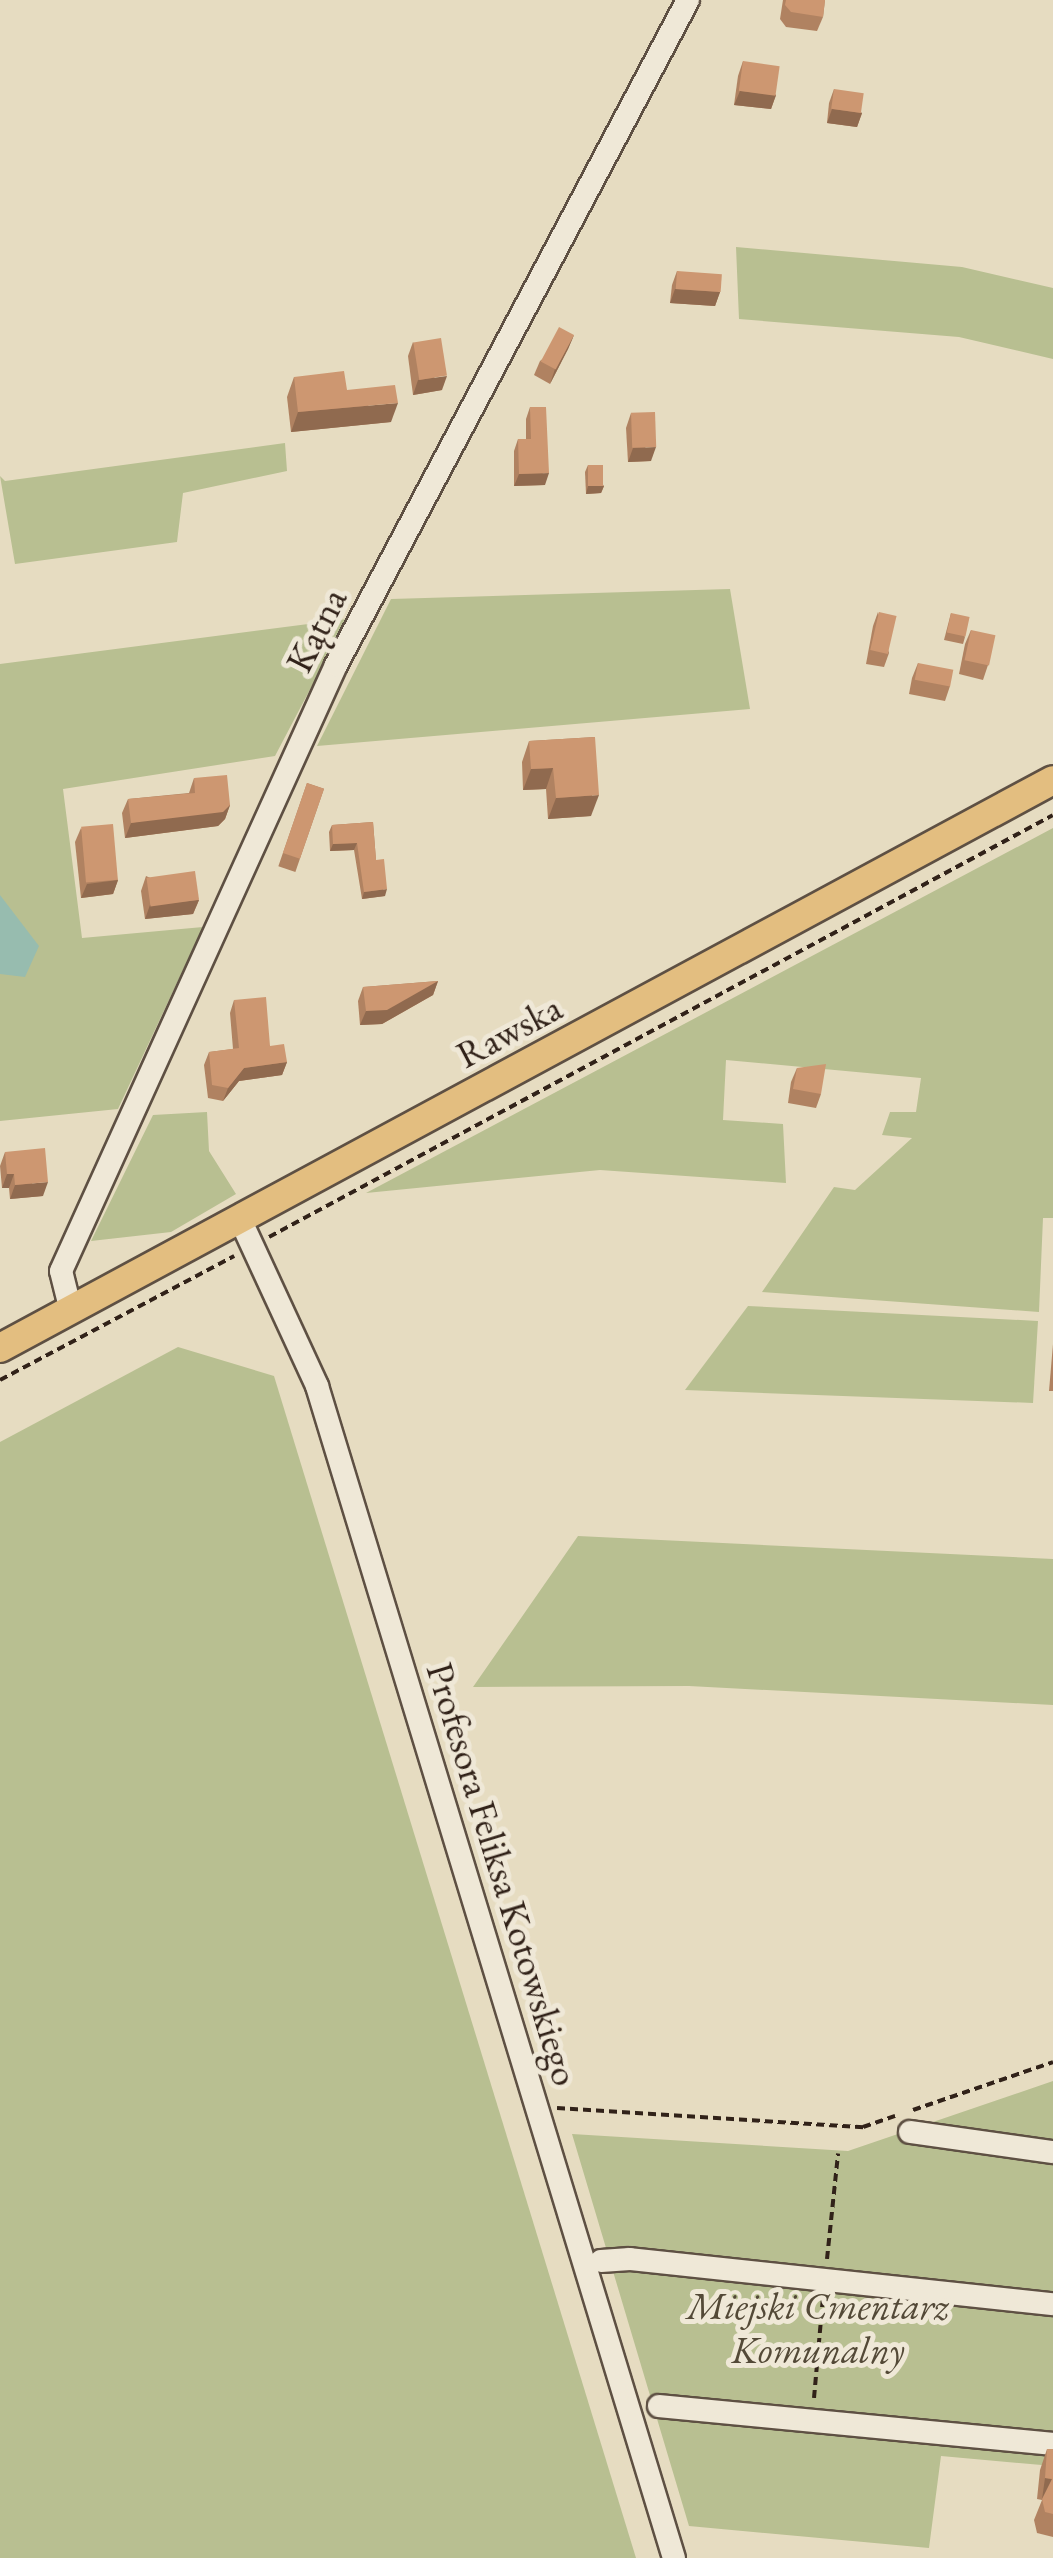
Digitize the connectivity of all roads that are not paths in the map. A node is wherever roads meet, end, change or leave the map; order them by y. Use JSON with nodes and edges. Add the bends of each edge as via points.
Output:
{"nodes":[{"id":1,"x":688,"y":0,"type":"edge"},
{"id":2,"x":1053,"y":780,"type":"edge"},
{"id":3,"x":240,"y":1219,"type":"junction"},
{"id":4,"x":71,"y":1310,"type":"junction"},
{"id":5,"x":0,"y":1348,"type":"edge"},
{"id":6,"x":910,"y":2132,"type":"dead end"},
{"id":7,"x":1053,"y":2152,"type":"edge"},
{"id":8,"x":600,"y":2261,"type":"dead end"},
{"id":9,"x":1053,"y":2304,"type":"edge"},
{"id":10,"x":660,"y":2406,"type":"dead end"},
{"id":11,"x":1053,"y":2444,"type":"edge"},
{"id":12,"x":674,"y":2558,"type":"edge"}],
"edges":[{"from":1,"to":4,"type":"street","name":"Kątna","via":[[336,665],[62,1271]]},
{"from":2,"to":3,"type":"main road","name":"Rawska"},
{"from":3,"to":4,"type":"main road","name":"Rawska"},
{"from":3,"to":12,"type":"street","name":"Profesora Feliksa Kotowskiego","via":[[317,1386]]},
{"from":4,"to":5,"type":"main road","name":"Rawska"},
{"from":6,"to":7,"type":"street"},
{"from":8,"to":9,"type":"street"},
{"from":10,"to":11,"type":"street"}]}
